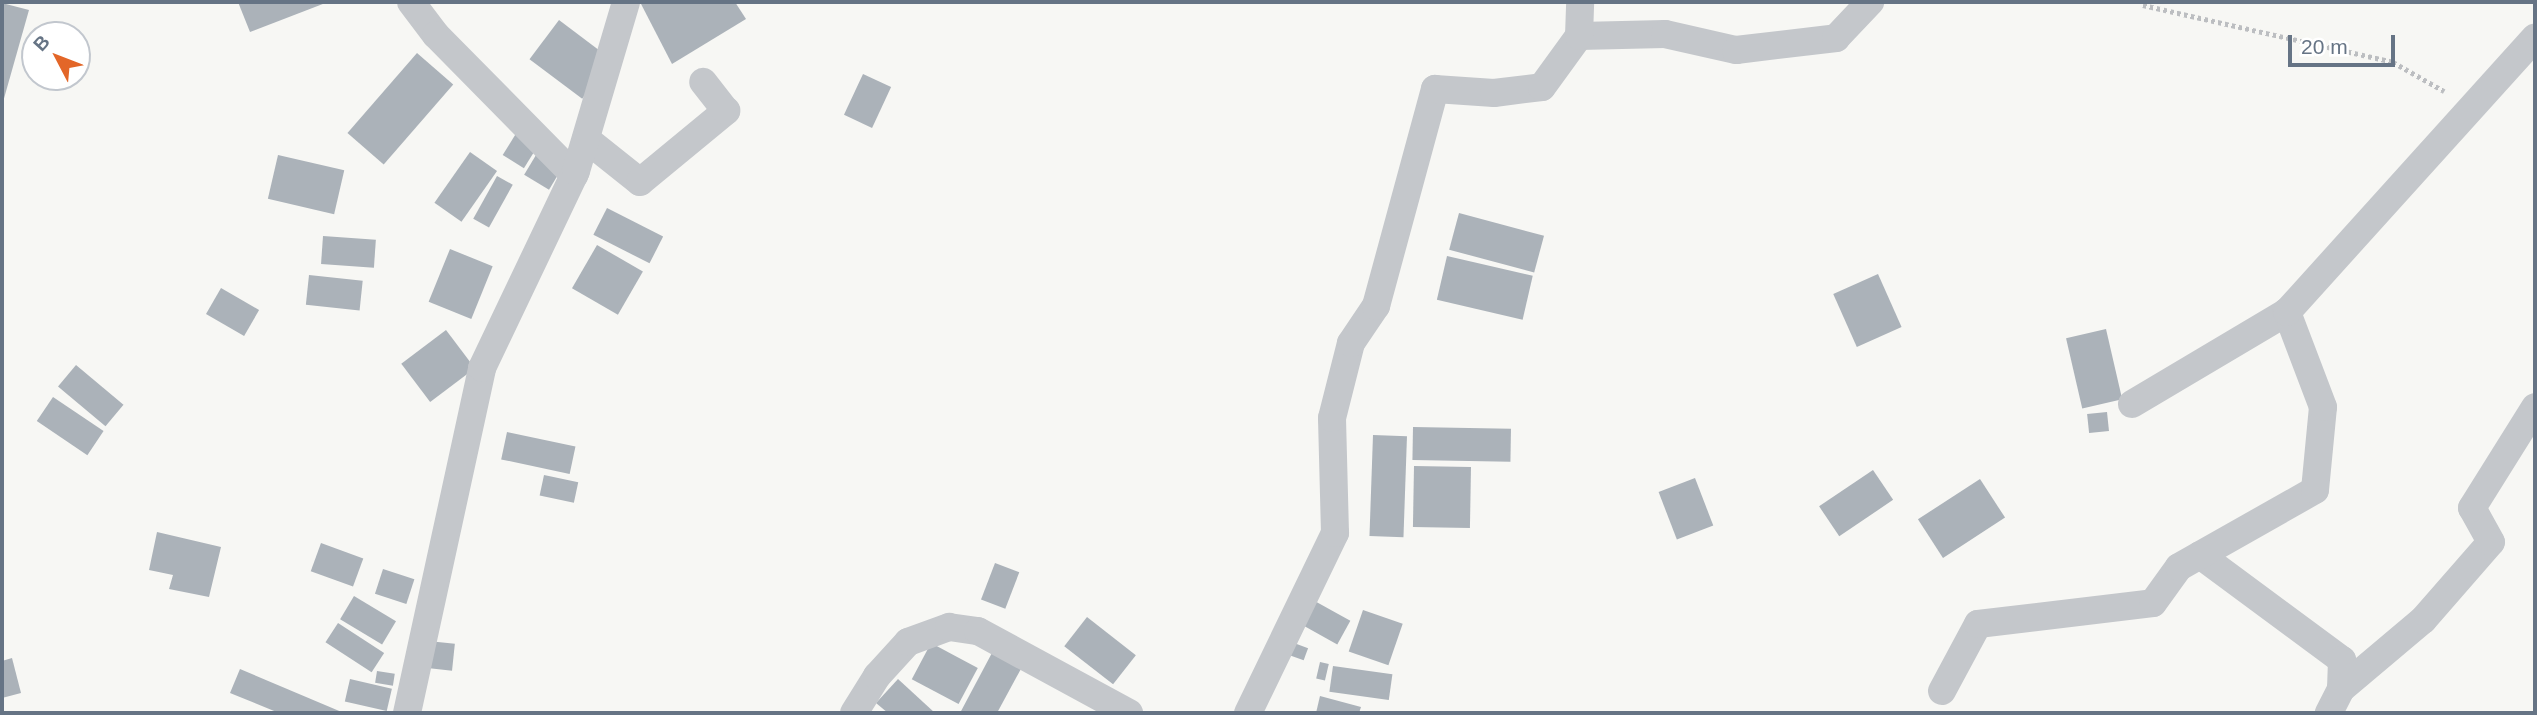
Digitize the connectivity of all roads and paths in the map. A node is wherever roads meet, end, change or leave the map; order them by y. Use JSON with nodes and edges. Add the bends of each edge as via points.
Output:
{"nodes":[{"id":1,"x":411,"y":2,"type":"edge"},
{"id":2,"x":626,"y":2,"type":"edge"},
{"id":3,"x":1580,"y":2,"type":"edge"},
{"id":4,"x":1870,"y":2,"type":"edge"},
{"id":5,"x":2143,"y":5,"type":"dead end"},
{"id":6,"x":1579,"y":36,"type":"junction"},
{"id":7,"x":2535,"y":38,"type":"edge"},
{"id":8,"x":703,"y":82,"type":"dead end"},
{"id":9,"x":2472,"y":107,"type":"junction"},
{"id":10,"x":586,"y":139,"type":"junction"},
{"id":11,"x":574,"y":175,"type":"junction"},
{"id":12,"x":2287,"y":312,"type":"junction"},
{"id":13,"x":2132,"y":404,"type":"dead end"},
{"id":14,"x":2535,"y":407,"type":"edge"},
{"id":15,"x":2200,"y":555,"type":"junction"},
{"id":16,"x":1941,"y":691,"type":"dead end"},
{"id":17,"x":2335,"y":701,"type":"edge"},
{"id":18,"x":407,"y":713,"type":"edge"},
{"id":19,"x":854,"y":713,"type":"edge"},
{"id":20,"x":1129,"y":713,"type":"edge"},
{"id":21,"x":1248,"y":713,"type":"edge"}],
"edges":[{"from":1,"to":11,"type":"street","via":[[436,35]]},
{"from":2,"to":10,"type":"street"},
{"from":3,"to":6,"type":"street"},
{"from":4,"to":6,"type":"street","via":[[1836,38],[1736,50],[1665,34]]},
{"from":5,"to":9,"type":"path","via":[[2392,62]]},
{"from":6,"to":21,"type":"street","via":[[1542,87],[1494,93],[1435,89],[1376,306],[1351,343],[1332,418],[1335,533]]},
{"from":7,"to":9,"type":"street"},
{"from":8,"to":10,"type":"street","via":[[726,111],[640,183]]},
{"from":9,"to":12,"type":"street"},
{"from":10,"to":11,"type":"street"},
{"from":11,"to":18,"type":"street","via":[[482,368]]},
{"from":12,"to":13,"type":"street"},
{"from":12,"to":15,"type":"street","via":[[2323,407],[2315,490]]},
{"from":14,"to":17,"type":"street","via":[[2472,508],[2491,542],[2423,620]]},
{"from":15,"to":16,"type":"street","via":[[2179,567],[2153,603],[1978,624]]},
{"from":15,"to":17,"type":"street","via":[[2342,660]]},
{"from":19,"to":20,"type":"street","via":[[877,676],[908,642],[949,627],[978,631]]}]}
